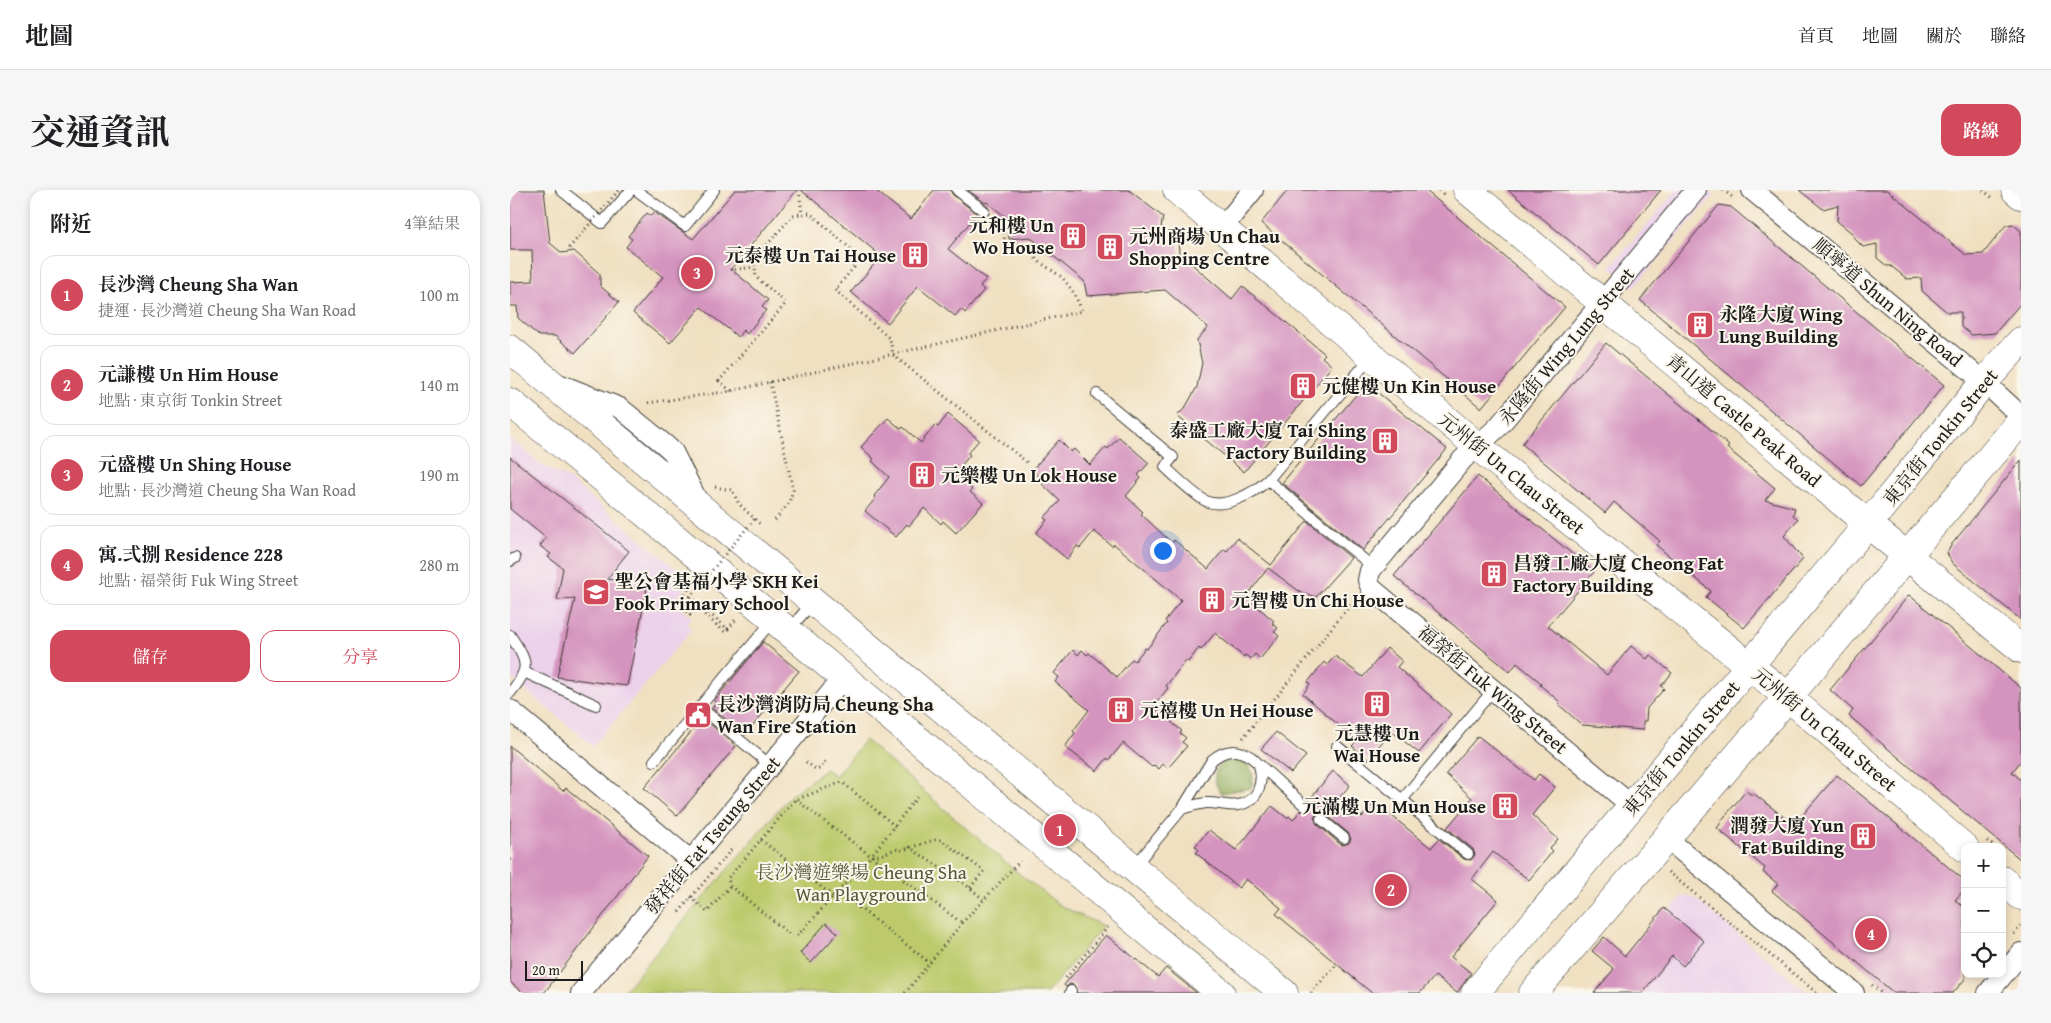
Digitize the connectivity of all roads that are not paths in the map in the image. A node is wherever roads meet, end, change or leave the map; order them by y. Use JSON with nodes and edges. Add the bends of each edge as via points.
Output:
{"nodes":[{"id":1,"x":561,"y":190,"type":"edge"},
{"id":2,"x":631,"y":190,"type":"edge"},
{"id":3,"x":636,"y":190,"type":"edge"},
{"id":4,"x":714,"y":190,"type":"edge"},
{"id":5,"x":957,"y":190,"type":"edge"},
{"id":6,"x":1177,"y":190,"type":"edge"},
{"id":7,"x":1252,"y":190,"type":"edge"},
{"id":8,"x":1467,"y":190,"type":"edge"},
{"id":9,"x":1696,"y":190,"type":"edge"},
{"id":10,"x":2015,"y":190,"type":"edge"},
{"id":11,"x":2021,"y":195,"type":"edge"},
{"id":12,"x":1746,"y":196,"type":"edge"},
{"id":13,"x":984,"y":211,"type":"road end"},
{"id":14,"x":1222,"y":228,"type":"junction"},
{"id":15,"x":1602,"y":302,"type":"junction"},
{"id":16,"x":2021,"y":341,"type":"edge"},
{"id":17,"x":510,"y":349,"type":"edge"},
{"id":18,"x":1372,"y":356,"type":"junction"},
{"id":19,"x":1984,"y":382,"type":"junction"},
{"id":20,"x":1097,"y":394,"type":"dead end"},
{"id":21,"x":510,"y":402,"type":"edge"},
{"id":22,"x":2021,"y":416,"type":"edge"},
{"id":23,"x":2021,"y":421,"type":"edge"},
{"id":24,"x":1477,"y":446,"type":"junction"},
{"id":25,"x":1268,"y":480,"type":"junction"},
{"id":26,"x":1868,"y":524,"type":"junction"},
{"id":27,"x":1907,"y":554,"type":"junction"},
{"id":28,"x":1373,"y":567,"type":"junction"},
{"id":29,"x":813,"y":602,"type":"junction"},
{"id":30,"x":781,"y":625,"type":"junction"},
{"id":31,"x":510,"y":635,"type":"edge"},
{"id":32,"x":2021,"y":649,"type":"edge"},
{"id":33,"x":1750,"y":666,"type":"junction"},
{"id":34,"x":524,"y":672,"type":"junction"},
{"id":35,"x":843,"y":678,"type":"junction"},
{"id":36,"x":1493,"y":690,"type":"junction"},
{"id":37,"x":510,"y":693,"type":"edge"},
{"id":38,"x":1788,"y":697,"type":"junction"},
{"id":39,"x":596,"y":705,"type":"dead end"},
{"id":40,"x":700,"y":707,"type":"junction"},
{"id":41,"x":510,"y":710,"type":"edge"},
{"id":42,"x":1336,"y":746,"type":"dead end"},
{"id":43,"x":654,"y":762,"type":"dead end"},
{"id":44,"x":1258,"y":764,"type":"junction"},
{"id":45,"x":770,"y":765,"type":"junction"},
{"id":46,"x":1402,"y":800,"type":"junction"},
{"id":47,"x":1305,"y":806,"type":"dead end"},
{"id":48,"x":1632,"y":806,"type":"junction"},
{"id":49,"x":1182,"y":808,"type":"junction"},
{"id":50,"x":1321,"y":819,"type":"dead end"},
{"id":51,"x":1344,"y":838,"type":"dead end"},
{"id":52,"x":1666,"y":838,"type":"junction"},
{"id":53,"x":1975,"y":843,"type":"edge"},
{"id":54,"x":1468,"y":854,"type":"dead end"},
{"id":55,"x":691,"y":861,"type":"junction"},
{"id":56,"x":1133,"y":868,"type":"junction"},
{"id":57,"x":2006,"y":883,"type":"edge"},
{"id":58,"x":2021,"y":896,"type":"edge"},
{"id":59,"x":2021,"y":953,"type":"edge"},
{"id":60,"x":581,"y":993,"type":"edge"},
{"id":61,"x":1221,"y":993,"type":"edge"},
{"id":62,"x":1284,"y":993,"type":"edge"},
{"id":63,"x":1475,"y":993,"type":"edge"},
{"id":64,"x":1533,"y":993,"type":"edge"},
{"id":65,"x":1854,"y":993,"type":"edge"},
{"id":66,"x":1988,"y":993,"type":"edge"}],
"edges":[{"from":1,"to":2,"type":"lane","via":[[602,223]]},
{"from":3,"to":4,"type":"lane","via":[[684,226]]},
{"from":5,"to":13,"type":"lane"},
{"from":6,"to":14,"type":"main road","name":"元州街 Un Chau Street"},
{"from":7,"to":14,"type":"street"},
{"from":8,"to":15,"type":"main road","name":"青山道 Castle Peak Road"},
{"from":9,"to":15,"type":"street","name":"永隆街 Wing Lung Street"},
{"from":10,"to":11,"type":"main road"},
{"from":12,"to":19,"type":"street","name":"順寧道 Shun Ning Road"},
{"from":14,"to":18,"type":"main road","name":"元州街 Un Chau Street"},
{"from":15,"to":24,"type":"street","name":"永隆街 Wing Lung Street","via":[[1498,427]]},
{"from":15,"to":26,"type":"main road","name":"青山道 Castle Peak Road"},
{"from":16,"to":19,"type":"main road","name":"東京街 Tonkin Street"},
{"from":17,"to":29,"type":"main road","via":[[709,499]]},
{"from":18,"to":24,"type":"main road","name":"元州街 Un Chau Street"},
{"from":18,"to":25,"type":"lane"},
{"from":19,"to":22,"type":"street","name":"順寧道 Shun Ning Road"},
{"from":19,"to":26,"type":"main road","name":"東京街 Tonkin Street"},
{"from":20,"to":25,"type":"lane","via":[[1173,457],[1165,467],[1205,501],[1237,499]]},
{"from":21,"to":30,"type":"main road"},
{"from":23,"to":27,"type":"main road"},
{"from":24,"to":28,"type":"street","name":"永隆街 Wing Lung Street"},
{"from":24,"to":33,"type":"main road","name":"元州街 Un Chau Street"},
{"from":25,"to":28,"type":"lane"},
{"from":26,"to":27,"type":"main road","name":"青山道 Castle Peak Road"},
{"from":26,"to":33,"type":"main road","name":"東京街 Tonkin Street"},
{"from":27,"to":32,"type":"main road","name":"青山道 Castle Peak Road"},
{"from":27,"to":38,"type":"main road"},
{"from":28,"to":36,"type":"street","name":"福榮街 Fuk Wing Street","via":[[1368,575],[1371,588]]},
{"from":29,"to":30,"type":"lane"},
{"from":29,"to":56,"type":"main road"},
{"from":30,"to":35,"type":"main road"},
{"from":30,"to":40,"type":"lane"},
{"from":31,"to":34,"type":"lane","via":[[525,659]]},
{"from":33,"to":38,"type":"main road","name":"元州街 Un Chau Street"},
{"from":33,"to":48,"type":"main road","name":"東京街 Tonkin Street"},
{"from":34,"to":37,"type":"lane"},
{"from":34,"to":39,"type":"lane"},
{"from":35,"to":45,"type":"street","name":"發祥街 Fat Tseung Street"},
{"from":35,"to":61,"type":"main road"},
{"from":36,"to":46,"type":"lane"},
{"from":36,"to":48,"type":"street","name":"福榮街 Fuk Wing Street"},
{"from":38,"to":52,"type":"main road"},
{"from":38,"to":53,"type":"main road","name":"元州街 Un Chau Street"},
{"from":40,"to":43,"type":"lane"},
{"from":40,"to":45,"type":"lane"},
{"from":41,"to":55,"type":"street"},
{"from":42,"to":46,"type":"lane"},
{"from":44,"to":47,"type":"lane"},
{"from":44,"to":49,"type":"lane","via":[[1244,752],[1219,754]]},
{"from":44,"to":49,"type":"lane","via":[[1260,786],[1256,795],[1247,802],[1236,805],[1207,803]]},
{"from":45,"to":55,"type":"street","name":"發祥街 Fat Tseung Street"},
{"from":46,"to":54,"type":"lane"},
{"from":48,"to":63,"type":"main road","name":"東京街 Tonkin Street"},
{"from":49,"to":56,"type":"lane"},
{"from":50,"to":51,"type":"lane"},
{"from":52,"to":64,"type":"main road"},
{"from":52,"to":65,"type":"street"},
{"from":55,"to":60,"type":"street","name":"發祥街 Fat Tseung Street"},
{"from":56,"to":62,"type":"main road"},
{"from":57,"to":58,"type":"main road"},
{"from":59,"to":66,"type":"street"}]}
